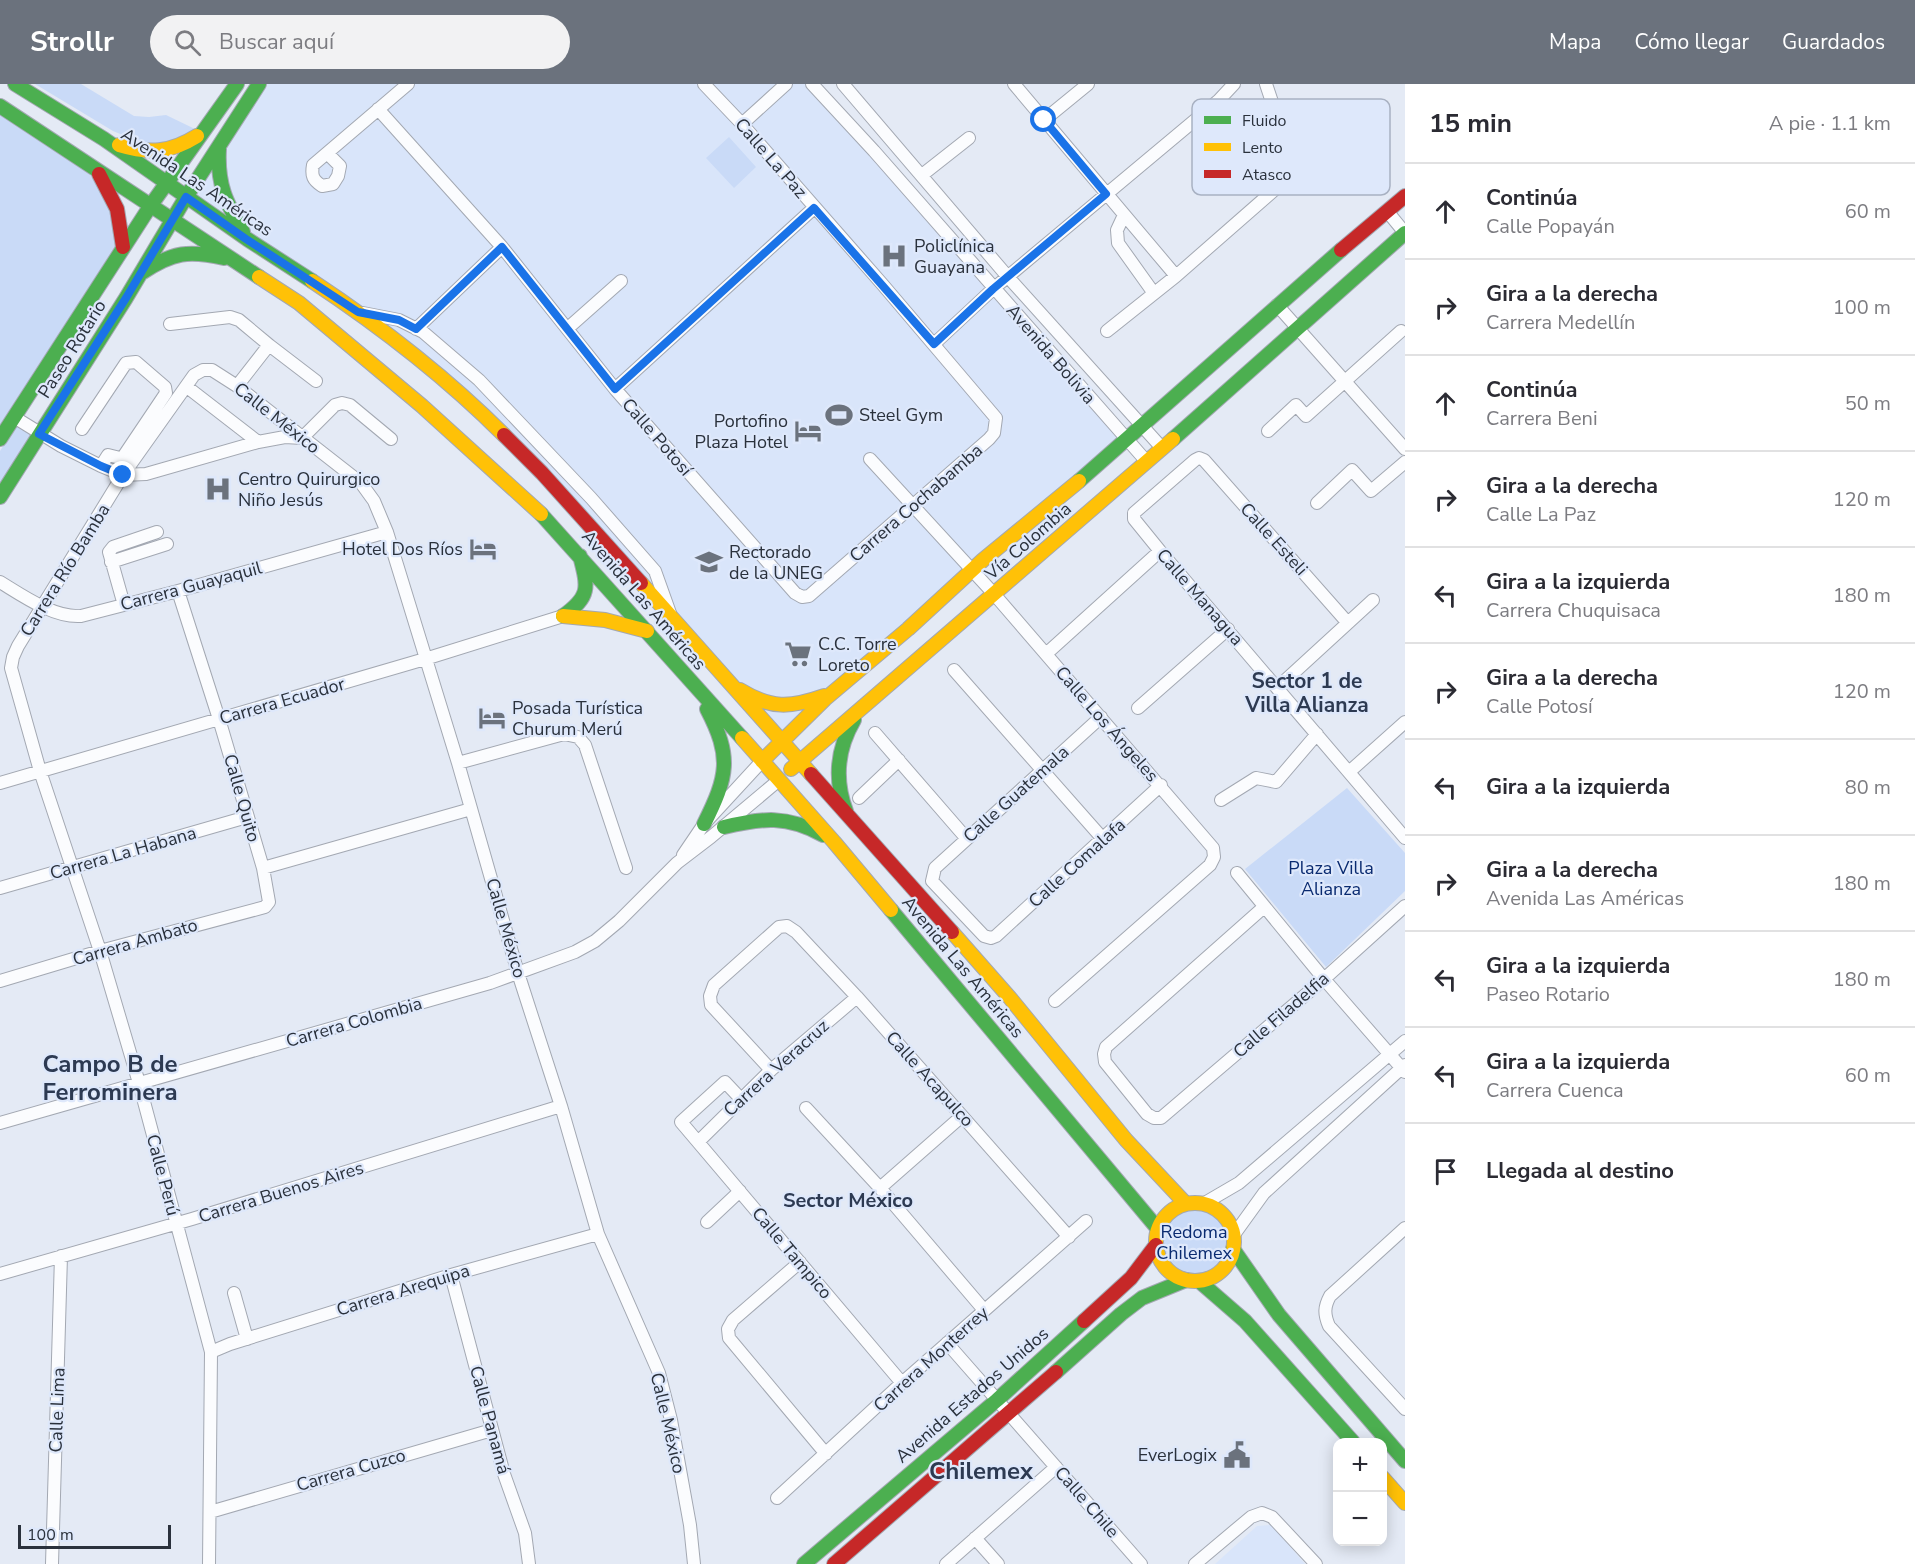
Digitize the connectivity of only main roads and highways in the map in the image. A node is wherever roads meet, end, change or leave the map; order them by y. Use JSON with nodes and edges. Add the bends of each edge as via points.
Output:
{"nodes":[{"id":1,"x":15,"y":84,"type":"edge"},
{"id":2,"x":237,"y":84,"type":"edge"},
{"id":3,"x":259,"y":84,"type":"edge"},
{"id":4,"x":0,"y":106,"type":"edge"},
{"id":5,"x":204,"y":132,"type":"junction"},
{"id":6,"x":104,"y":139,"type":"junction"},
{"id":7,"x":219,"y":144,"type":"junction"},
{"id":8,"x":93,"y":165,"type":"junction"},
{"id":9,"x":166,"y":183,"type":"junction"},
{"id":10,"x":1405,"y":196,"type":"edge"},
{"id":11,"x":186,"y":197,"type":"junction"},
{"id":12,"x":151,"y":205,"type":"junction"},
{"id":13,"x":173,"y":219,"type":"junction"},
{"id":14,"x":1405,"y":233,"type":"edge"},
{"id":15,"x":246,"y":239,"type":"junction"},
{"id":16,"x":123,"y":247,"type":"junction"},
{"id":17,"x":235,"y":261,"type":"junction"},
{"id":18,"x":139,"y":275,"type":"junction"},
{"id":19,"x":0,"y":439,"type":"edge"},
{"id":20,"x":1088,"y":492,"type":"junction"},
{"id":21,"x":0,"y":496,"type":"edge"},
{"id":22,"x":580,"y":554,"type":"junction"},
{"id":23,"x":647,"y":631,"type":"junction"},
{"id":24,"x":724,"y":678,"type":"junction"},
{"id":25,"x":697,"y":688,"type":"junction"},
{"id":26,"x":832,"y":694,"type":"junction"},
{"id":27,"x":864,"y":707,"type":"junction"},
{"id":28,"x":780,"y":742,"type":"junction"},
{"id":29,"x":762,"y":760,"type":"junction"},
{"id":30,"x":800,"y":762,"type":"junction"},
{"id":31,"x":778,"y":780,"type":"junction"},
{"id":32,"x":851,"y":820,"type":"junction"},
{"id":33,"x":704,"y":824,"type":"road end"},
{"id":34,"x":724,"y":827,"type":"road end"},
{"id":35,"x":834,"y":842,"type":"junction"},
{"id":36,"x":1186,"y":1204,"type":"junction"},
{"id":37,"x":1158,"y":1229,"type":"junction"},
{"id":38,"x":1233,"y":1242,"type":"junction"},
{"id":39,"x":1156,"y":1245,"type":"junction"},
{"id":40,"x":1192,"y":1281,"type":"junction"},
{"id":41,"x":1349,"y":1438,"type":"edge"},
{"id":42,"x":1405,"y":1461,"type":"edge"},
{"id":43,"x":1387,"y":1482,"type":"edge"},
{"id":44,"x":1405,"y":1503,"type":"edge"},
{"id":45,"x":804,"y":1564,"type":"edge"},
{"id":46,"x":834,"y":1564,"type":"edge"}],
"edges":[{"from":1,"to":6,"type":"main road","name":"Avenida Las Américas"},
{"from":2,"to":5,"type":"main road","name":"Paseo Rotario"},
{"from":3,"to":7,"type":"main road","name":"Paseo Rotario"},
{"from":4,"to":8,"type":"main road","name":"Avenida Las Américas"},
{"from":5,"to":6,"type":"main road","via":[[178,147],[153,153]]},
{"from":5,"to":9,"type":"main road","name":"Paseo Rotario"},
{"from":6,"to":9,"type":"main road","name":"Avenida Las Américas"},
{"from":7,"to":11,"type":"main road","name":"Paseo Rotario"},
{"from":7,"to":15,"type":"main road","via":[[218,183]]},
{"from":8,"to":12,"type":"main road","name":"Avenida Las Américas"},
{"from":8,"to":16,"type":"main road","via":[[115,198]]},
{"from":9,"to":11,"type":"main road","name":"Avenida Las Américas"},
{"from":9,"to":12,"type":"main road","name":"Paseo Rotario"},
{"from":10,"to":20,"type":"main road","name":"Vía Colombia","via":[[1141,424]]},
{"from":11,"to":13,"type":"main road","name":"Paseo Rotario"},
{"from":11,"to":15,"type":"main road","name":"Avenida Las Américas"},
{"from":12,"to":13,"type":"main road","name":"Avenida Las Américas"},
{"from":12,"to":16,"type":"main road","name":"Paseo Rotario"},
{"from":13,"to":17,"type":"main road","name":"Avenida Las Américas"},
{"from":13,"to":18,"type":"main road","name":"Paseo Rotario"},
{"from":14,"to":20,"type":"main road","name":"Vía Colombia","via":[[1147,462]]},
{"from":15,"to":24,"type":"main road","name":"Avenida Las Américas","via":[[358,312],[469,400],[542,473]]},
{"from":16,"to":19,"type":"main road","name":"Paseo Rotario"},
{"from":17,"to":18,"type":"main road","via":[[191,252],[172,254]]},
{"from":17,"to":22,"type":"main road","name":"Avenida Las Américas","via":[[299,303],[368,359],[533,506]]},
{"from":18,"to":21,"type":"main road","name":"Paseo Rotario"},
{"from":20,"to":26,"type":"main road","name":"Vía Colombia","via":[[973,570]]},
{"from":20,"to":27,"type":"main road","name":"Vía Colombia","via":[[994,594]]},
{"from":22,"to":23,"type":"main road","name":"Avenida Las Américas"},
{"from":22,"to":23,"type":"main road","via":[[587,591],[578,607],[563,616],[605,620]]},
{"from":23,"to":25,"type":"main road","name":"Avenida Las Américas"},
{"from":24,"to":26,"type":"main road","via":[[766,704],[798,706]]},
{"from":24,"to":28,"type":"main road","name":"Avenida Las Américas"},
{"from":25,"to":29,"type":"main road","name":"Avenida Las Américas"},
{"from":25,"to":33,"type":"main road","via":[[722,740],[724,753],[724,777]]},
{"from":26,"to":28,"type":"main road","name":"Vía Colombia"},
{"from":27,"to":30,"type":"main road","name":"Vía Colombia"},
{"from":27,"to":32,"type":"main road","via":[[843,740],[837,776]]},
{"from":28,"to":29,"type":"main road","name":"Vía Colombia"},
{"from":28,"to":30,"type":"main road","name":"Avenida Las Américas"},
{"from":29,"to":31,"type":"main road","name":"Avenida Las Américas"},
{"from":30,"to":31,"type":"main road","name":"Vía Colombia"},
{"from":30,"to":32,"type":"main road","name":"Avenida Las Américas"},
{"from":31,"to":35,"type":"main road","name":"Avenida Las Américas"},
{"from":32,"to":36,"type":"main road","name":"Avenida Las Américas","via":[[1010,998],[1126,1140]]},
{"from":34,"to":35,"type":"main road","via":[[762,818],[778,819],[815,830]]},
{"from":35,"to":37,"type":"main road","name":"Avenida Las Américas"},
{"from":36,"to":37,"type":"main road","via":[[1169,1213]]},
{"from":36,"to":38,"type":"main road","via":[[1212,1206],[1222,1214],[1230,1224]]},
{"from":37,"to":39,"type":"main road"},
{"from":38,"to":40,"type":"main road","via":[[1229,1261],[1221,1271],[1211,1278]]},
{"from":38,"to":42,"type":"main road","via":[[1262,1294]]},
{"from":39,"to":40,"type":"main road","via":[[1164,1266],[1174,1275]]},
{"from":39,"to":45,"type":"main road","name":"Avenida Estados Unidos","via":[[1131,1278],[997,1400]]},
{"from":40,"to":41,"type":"main road","via":[[1245,1320]]},
{"from":40,"to":46,"type":"main road","name":"Avenida Estados Unidos","via":[[1142,1298],[1121,1314]]},
{"from":43,"to":44,"type":"main road"}]}
